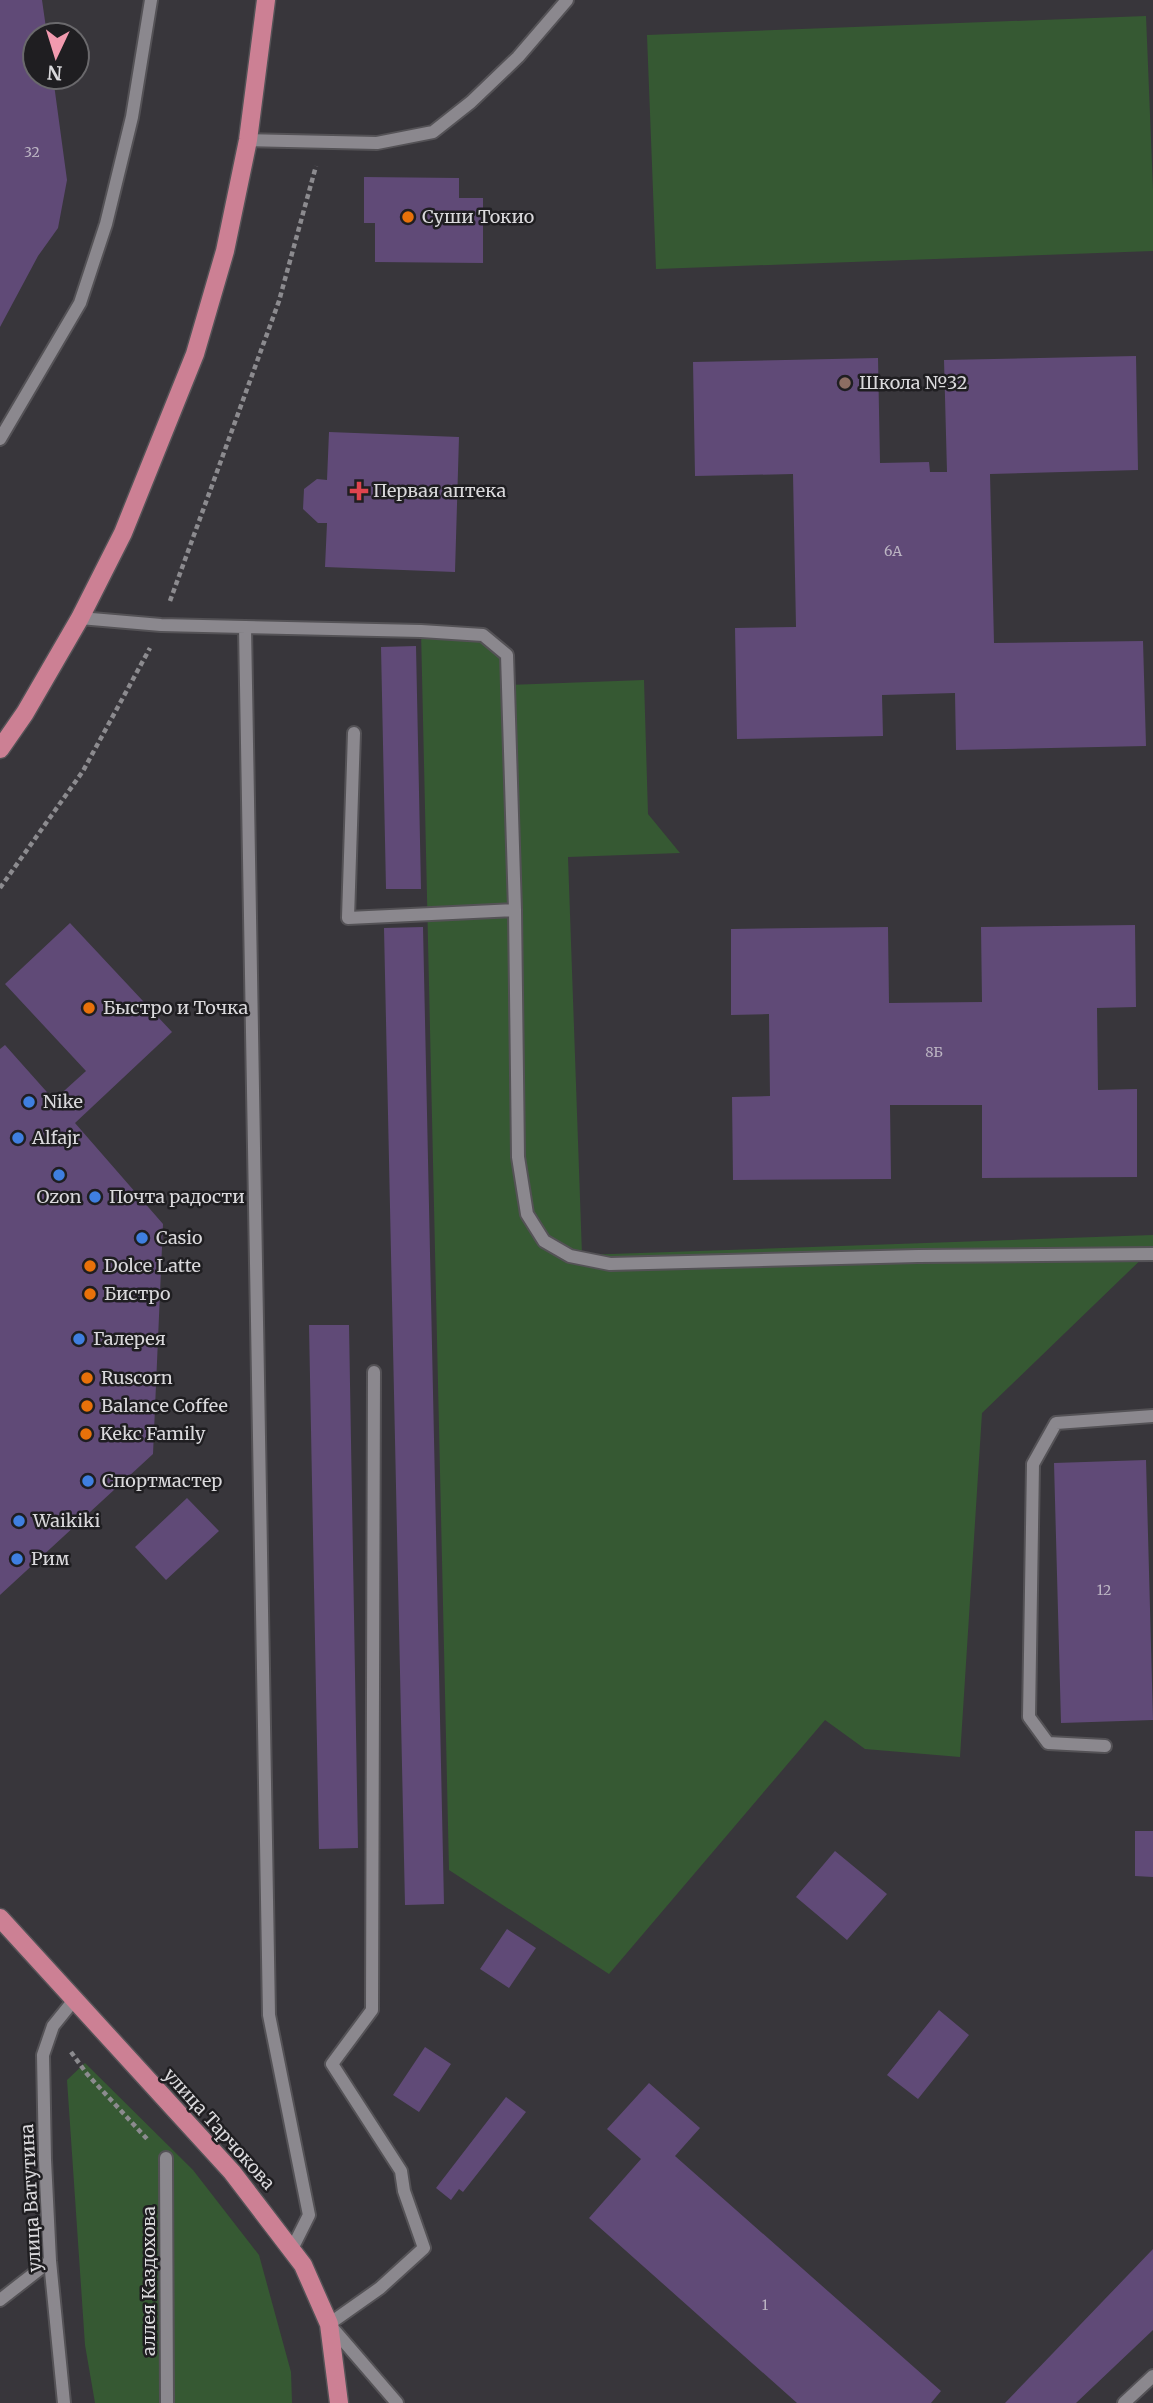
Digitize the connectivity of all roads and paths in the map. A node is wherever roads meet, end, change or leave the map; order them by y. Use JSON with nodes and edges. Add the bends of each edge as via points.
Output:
{"nodes":[{"id":1,"x":151,"y":0,"type":"edge"},
{"id":2,"x":266,"y":0,"type":"edge"},
{"id":3,"x":567,"y":0,"type":"edge"},
{"id":4,"x":248,"y":140,"type":"junction"},
{"id":5,"x":323,"y":141,"type":"junction"},
{"id":6,"x":0,"y":439,"type":"edge"},
{"id":7,"x":80,"y":618,"type":"junction"},
{"id":8,"x":161,"y":625,"type":"junction"},
{"id":9,"x":245,"y":627,"type":"junction"},
{"id":10,"x":354,"y":733,"type":"dead end"},
{"id":11,"x":0,"y":749,"type":"edge"},
{"id":12,"x":0,"y":888,"type":"edge"},
{"id":13,"x":515,"y":910,"type":"junction"},
{"id":14,"x":1153,"y":1254,"type":"edge"},
{"id":15,"x":374,"y":1372,"type":"dead end"},
{"id":16,"x":1153,"y":1416,"type":"edge"},
{"id":17,"x":1105,"y":1746,"type":"dead end"},
{"id":18,"x":3,"y":1927,"type":"edge"},
{"id":19,"x":74,"y":2000,"type":"junction"},
{"id":20,"x":53,"y":2026,"type":"junction"},
{"id":21,"x":166,"y":2158,"type":"joint"},
{"id":22,"x":292,"y":2249,"type":"junction"},
{"id":23,"x":50,"y":2261,"type":"junction"},
{"id":24,"x":0,"y":2301,"type":"edge"},
{"id":25,"x":329,"y":2324,"type":"junction"},
{"id":26,"x":1153,"y":2376,"type":"edge"},
{"id":27,"x":64,"y":2403,"type":"edge"},
{"id":28,"x":167,"y":2403,"type":"edge"},
{"id":29,"x":339,"y":2403,"type":"edge"},
{"id":30,"x":397,"y":2403,"type":"edge"},
{"id":31,"x":1124,"y":2403,"type":"edge"}],
"edges":[{"from":1,"to":6,"type":"street","via":[[132,117],[106,224],[80,303]]},
{"from":2,"to":4,"type":"main road"},
{"from":3,"to":5,"type":"street","via":[[518,57],[433,132],[377,143]]},
{"from":4,"to":5,"type":"street"},
{"from":4,"to":7,"type":"main road","via":[[225,251],[195,354],[122,533]]},
{"from":5,"to":8,"type":"path","via":[[279,301]]},
{"from":7,"to":8,"type":"street"},
{"from":7,"to":11,"type":"main road"},
{"from":8,"to":9,"type":"street"},
{"from":8,"to":12,"type":"path","via":[[83,771]]},
{"from":9,"to":13,"type":"street","via":[[483,635],[506,655]]},
{"from":9,"to":22,"type":"street","via":[[270,2015],[309,2215]]},
{"from":10,"to":13,"type":"street","via":[[348,918]]},
{"from":13,"to":14,"type":"street","via":[[518,1157],[527,1214],[544,1241],[570,1256],[610,1264]]},
{"from":15,"to":25,"type":"street","via":[[372,2010],[332,2064],[401,2171],[424,2248],[380,2288]]},
{"from":16,"to":17,"type":"street","via":[[1056,1423],[1033,1464],[1029,1717],[1048,1743]]},
{"from":18,"to":19,"type":"main road","name":"улица Тарчокова"},
{"from":19,"to":20,"type":"street","name":"улица Ватутина"},
{"from":19,"to":22,"type":"main road","name":"улица Тарчокова","via":[[232,2172]]},
{"from":20,"to":21,"type":"path","via":[[87,2074]]},
{"from":20,"to":23,"type":"street","name":"улица Ватутина","via":[[43,2055]]},
{"from":21,"to":28,"type":"street","name":"аллея Каздохова"},
{"from":22,"to":25,"type":"main road","name":"улица Тарчокова"},
{"from":23,"to":24,"type":"street"},
{"from":23,"to":27,"type":"street","name":"улица Ватутина"},
{"from":25,"to":29,"type":"main road","name":"улица Тарчокова"},
{"from":25,"to":30,"type":"street"},
{"from":26,"to":31,"type":"street"}]}
